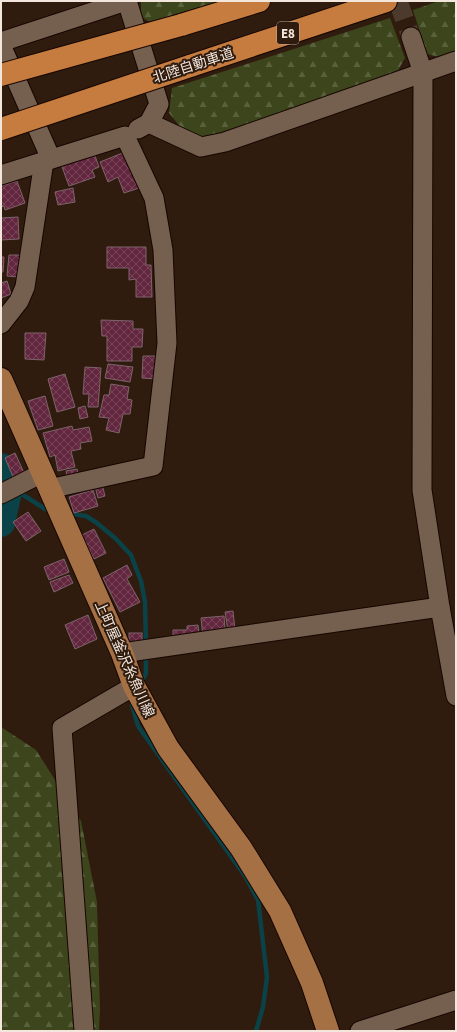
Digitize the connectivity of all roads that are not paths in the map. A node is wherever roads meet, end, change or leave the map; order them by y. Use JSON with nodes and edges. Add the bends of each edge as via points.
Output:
{"nodes":[{"id":1,"x":126,"y":1,"type":"edge"},
{"id":2,"x":259,"y":1,"type":"edge"},
{"id":3,"x":386,"y":1,"type":"edge"},
{"id":4,"x":411,"y":37,"type":"tunnel mouth"},
{"id":5,"x":1,"y":44,"type":"edge"},
{"id":6,"x":456,"y":61,"type":"edge"},
{"id":7,"x":422,"y":72,"type":"junction"},
{"id":8,"x":1,"y":75,"type":"edge"},
{"id":9,"x":149,"y":123,"type":"junction"},
{"id":10,"x":1,"y":129,"type":"edge"},
{"id":11,"x":125,"y":136,"type":"junction"},
{"id":12,"x":48,"y":160,"type":"junction"},
{"id":13,"x":1,"y":175,"type":"edge"},
{"id":14,"x":1,"y":324,"type":"edge"},
{"id":15,"x":1,"y":379,"type":"edge"},
{"id":16,"x":7,"y":410,"type":"edge"},
{"id":17,"x":45,"y":481,"type":"junction"},
{"id":18,"x":1,"y":494,"type":"edge"},
{"id":19,"x":440,"y":607,"type":"junction"},
{"id":20,"x":122,"y":654,"type":"junction"},
{"id":21,"x":134,"y":686,"type":"junction"},
{"id":22,"x":456,"y":696,"type":"edge"},
{"id":23,"x":456,"y":1000,"type":"edge"},
{"id":24,"x":84,"y":1031,"type":"edge"},
{"id":25,"x":328,"y":1031,"type":"edge"},
{"id":26,"x":360,"y":1031,"type":"edge"}],
"edges":[{"from":1,"to":5,"type":"street"},
{"from":1,"to":9,"type":"street","via":[[159,104]]},
{"from":2,"to":8,"type":"highway","bridge":true},
{"from":3,"to":10,"type":"highway","name":"北陸自動車道","number":"E8","bridge":true},
{"from":4,"to":7,"type":"street"},
{"from":5,"to":12,"type":"street"},
{"from":6,"to":7,"type":"street"},
{"from":7,"to":9,"type":"street","via":[[225,142],[201,147]]},
{"from":7,"to":19,"type":"street","via":[[422,490]]},
{"from":9,"to":11,"type":"street"},
{"from":11,"to":12,"type":"street"},
{"from":11,"to":17,"type":"street","via":[[154,198],[163,250],[167,343],[153,466]]},
{"from":12,"to":13,"type":"street"},
{"from":12,"to":14,"type":"street","via":[[25,287]]},
{"from":15,"to":16,"type":"main road","name":"上町屋釜沢糸魚川線"},
{"from":16,"to":17,"type":"main road","name":"上町屋釜沢糸魚川線"},
{"from":17,"to":18,"type":"street"},
{"from":17,"to":20,"type":"main road","name":"上町屋釜沢糸魚川線"},
{"from":19,"to":20,"type":"street"},
{"from":19,"to":22,"type":"street"},
{"from":20,"to":21,"type":"main road","name":"上町屋釜沢糸魚川線"},
{"from":21,"to":24,"type":"street","via":[[62,728]]},
{"from":21,"to":25,"type":"main road","name":"上町屋釜沢糸魚川線","via":[[168,748],[241,848],[280,911],[312,983]]},
{"from":23,"to":26,"type":"street"}]}
